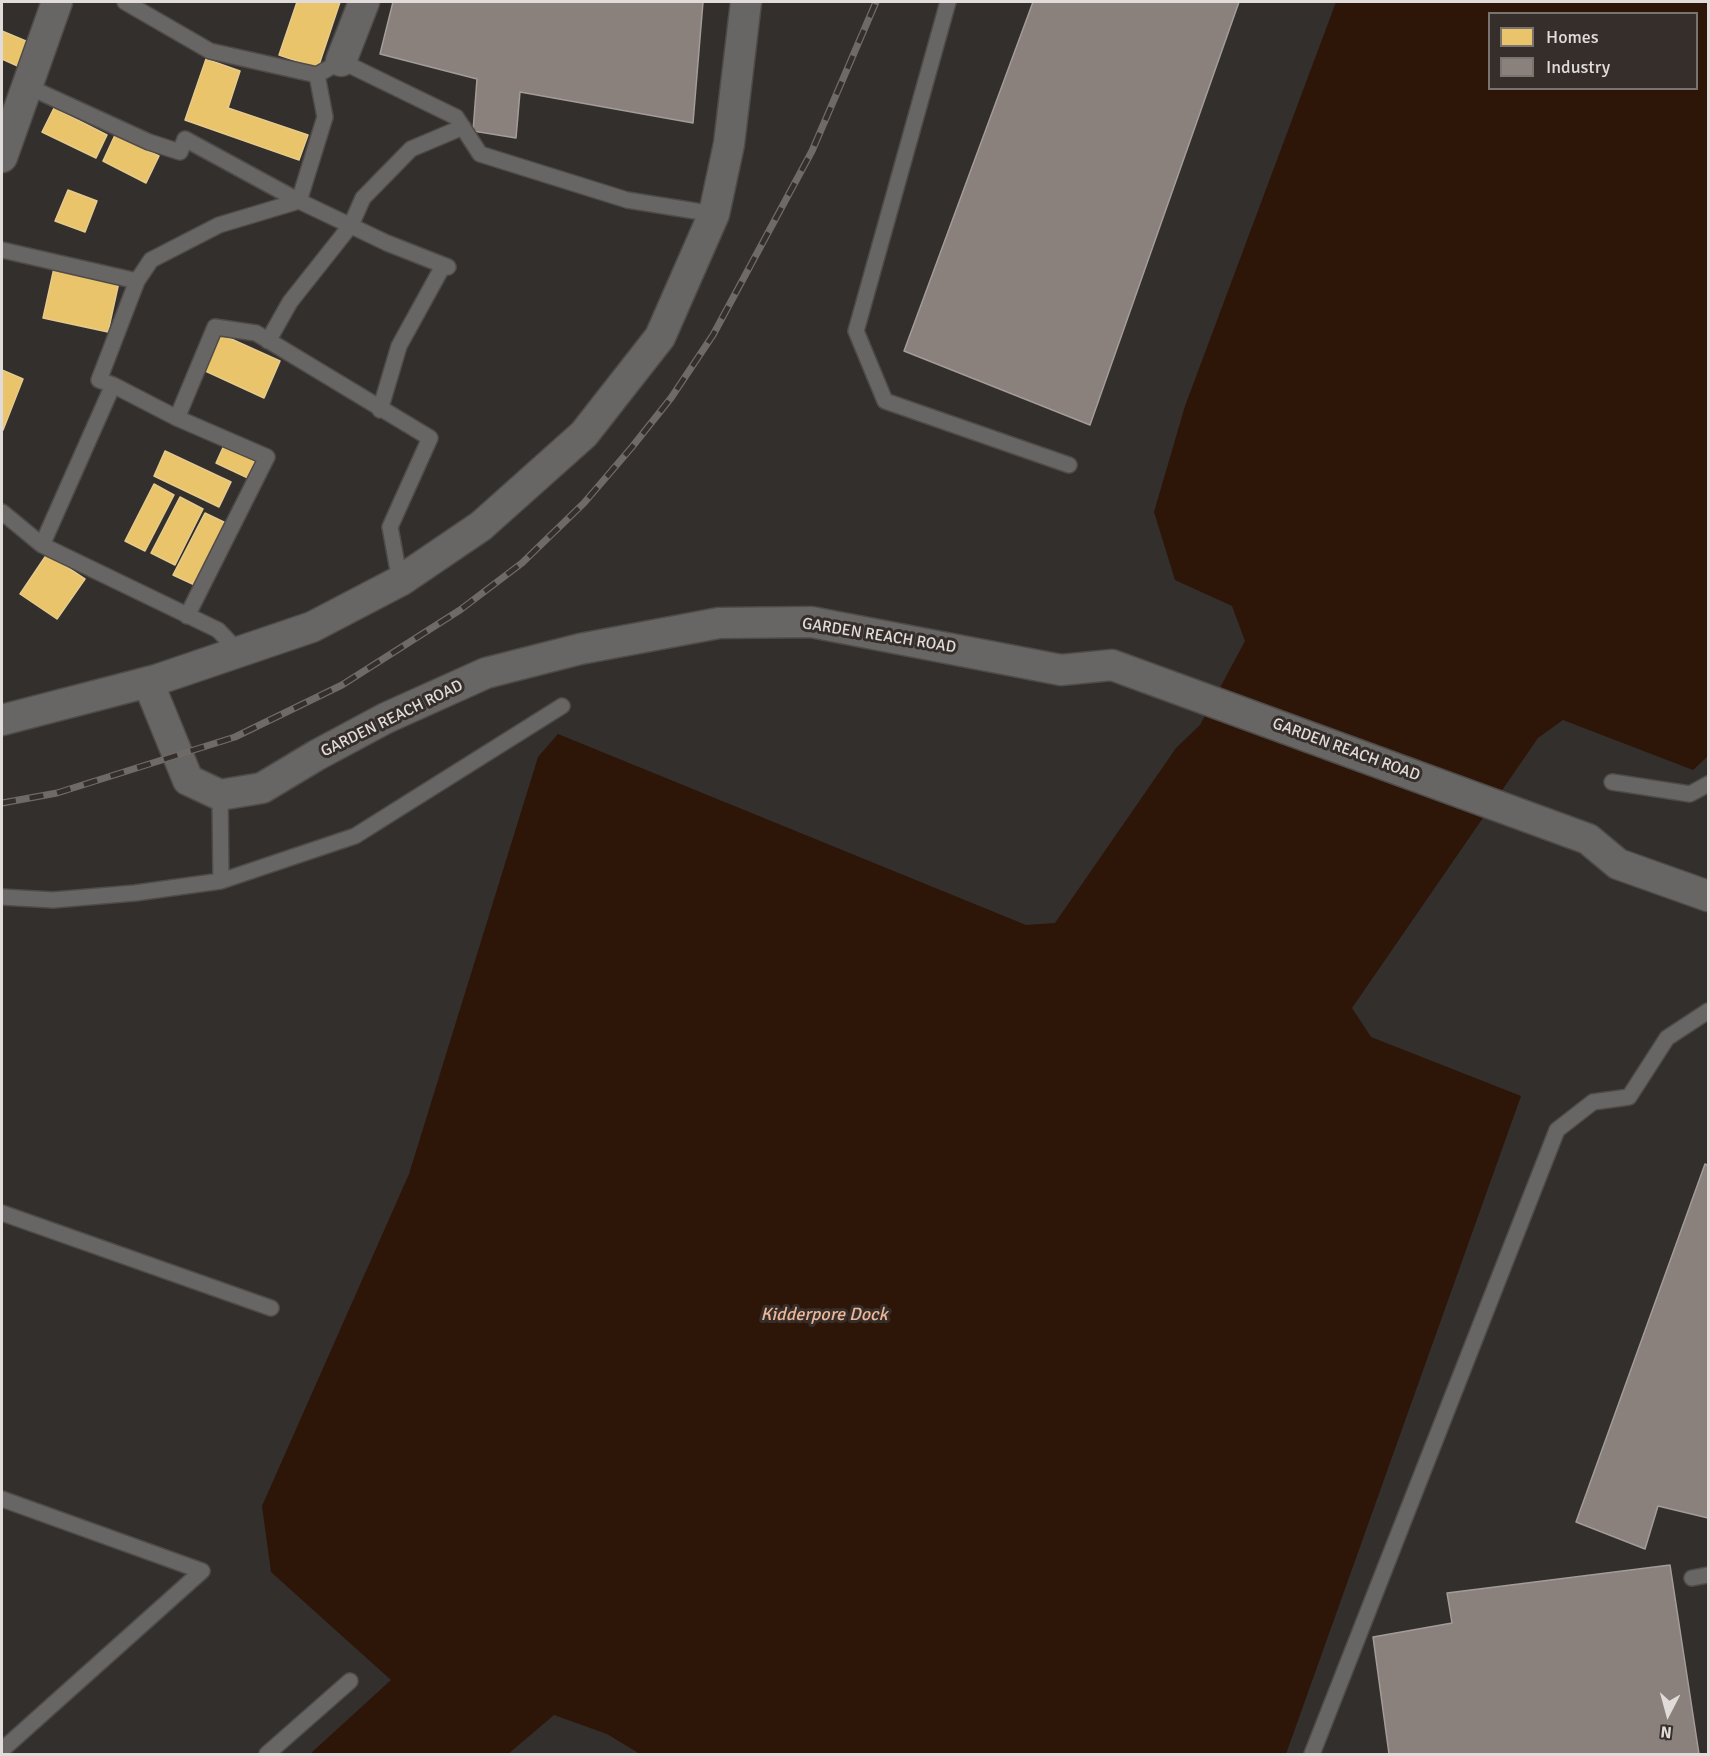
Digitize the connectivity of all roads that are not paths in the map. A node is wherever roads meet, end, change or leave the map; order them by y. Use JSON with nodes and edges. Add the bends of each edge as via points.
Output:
{"nodes":[{"id":1,"x":57,"y":2,"type":"edge"},
{"id":2,"x":125,"y":2,"type":"edge"},
{"id":3,"x":364,"y":2,"type":"edge"},
{"id":4,"x":746,"y":2,"type":"edge"},
{"id":5,"x":948,"y":2,"type":"edge"},
{"id":6,"x":329,"y":68,"type":"junction"},
{"id":7,"x":29,"y":87,"type":"junction"},
{"id":8,"x":463,"y":127,"type":"junction"},
{"id":9,"x":2,"y":157,"type":"edge"},
{"id":10,"x":299,"y":201,"type":"junction"},
{"id":11,"x":714,"y":214,"type":"junction"},
{"id":12,"x":351,"y":225,"type":"junction"},
{"id":13,"x":2,"y":250,"type":"edge"},
{"id":14,"x":137,"y":281,"type":"junction"},
{"id":15,"x":268,"y":341,"type":"junction"},
{"id":16,"x":113,"y":385,"type":"junction"},
{"id":17,"x":380,"y":410,"type":"junction"},
{"id":18,"x":177,"y":418,"type":"junction"},
{"id":19,"x":1069,"y":465,"type":"dead end"},
{"id":20,"x":2,"y":512,"type":"edge"},
{"id":21,"x":42,"y":545,"type":"junction"},
{"id":22,"x":400,"y":581,"type":"junction"},
{"id":23,"x":187,"y":616,"type":"junction"},
{"id":24,"x":239,"y":652,"type":"junction"},
{"id":25,"x":148,"y":682,"type":"junction"},
{"id":26,"x":562,"y":706,"type":"dead end"},
{"id":27,"x":2,"y":720,"type":"edge"},
{"id":28,"x":1612,"y":782,"type":"dead end"},
{"id":29,"x":1708,"y":784,"type":"edge"},
{"id":30,"x":220,"y":795,"type":"junction"},
{"id":31,"x":220,"y":880,"type":"junction"},
{"id":32,"x":1708,"y":896,"type":"edge"},
{"id":33,"x":2,"y":897,"type":"edge"},
{"id":34,"x":1708,"y":1011,"type":"edge"},
{"id":35,"x":2,"y":1213,"type":"edge"},
{"id":36,"x":271,"y":1308,"type":"dead end"},
{"id":37,"x":2,"y":1498,"type":"edge"},
{"id":38,"x":1708,"y":1575,"type":"edge"},
{"id":39,"x":1692,"y":1578,"type":"dead end"},
{"id":40,"x":350,"y":1681,"type":"dead end"},
{"id":41,"x":2,"y":1750,"type":"edge"},
{"id":42,"x":267,"y":1755,"type":"edge"},
{"id":43,"x":1312,"y":1755,"type":"edge"}],
"edges":[{"from":1,"to":7,"type":"street"},
{"from":2,"to":6,"type":"lane","via":[[210,51]]},
{"from":3,"to":6,"type":"street"},
{"from":4,"to":11,"type":"street","via":[[729,144]]},
{"from":5,"to":19,"type":"lane","via":[[856,331],[885,401]]},
{"from":6,"to":8,"type":"lane","via":[[456,117]]},
{"from":6,"to":10,"type":"lane","via":[[325,117]]},
{"from":7,"to":9,"type":"street"},
{"from":7,"to":10,"type":"lane","via":[[149,142],[180,152],[185,139]]},
{"from":8,"to":11,"type":"lane","via":[[480,154],[627,200]]},
{"from":8,"to":12,"type":"lane","via":[[411,149],[363,198]]},
{"from":10,"to":12,"type":"lane"},
{"from":10,"to":14,"type":"lane","via":[[219,225],[151,260]]},
{"from":11,"to":22,"type":"street","via":[[660,337],[584,434],[481,526]]},
{"from":12,"to":15,"type":"lane","via":[[290,302]]},
{"from":12,"to":17,"type":"lane","via":[[446,266],[399,346]]},
{"from":13,"to":14,"type":"lane"},
{"from":14,"to":16,"type":"lane","via":[[99,380]]},
{"from":15,"to":17,"type":"lane"},
{"from":15,"to":18,"type":"lane","via":[[256,333],[215,327]]},
{"from":16,"to":18,"type":"lane"},
{"from":16,"to":21,"type":"lane"},
{"from":17,"to":22,"type":"lane","via":[[429,438],[390,527]]},
{"from":18,"to":23,"type":"lane","via":[[267,457]]},
{"from":20,"to":21,"type":"lane"},
{"from":21,"to":23,"type":"lane"},
{"from":22,"to":24,"type":"street","via":[[312,627]]},
{"from":23,"to":24,"type":"lane","via":[[218,630]]},
{"from":24,"to":25,"type":"street"},
{"from":25,"to":27,"type":"street"},
{"from":25,"to":30,"type":"street","via":[[188,780]]},
{"from":26,"to":31,"type":"lane","via":[[355,836]]},
{"from":28,"to":29,"type":"lane","via":[[1690,794]]},
{"from":30,"to":31,"type":"lane"},
{"from":30,"to":32,"type":"street","name":"GARDEN REACH ROAD","via":[[262,788],[386,718],[486,673],[580,649],[719,623],[811,622],[1061,670],[1112,665],[1588,839],[1618,864]]},
{"from":31,"to":33,"type":"lane","via":[[53,900]]},
{"from":34,"to":43,"type":"lane","via":[[1667,1038],[1629,1097],[1593,1102],[1557,1130]]},
{"from":35,"to":36,"type":"lane"},
{"from":37,"to":41,"type":"lane","via":[[202,1571]]},
{"from":38,"to":39,"type":"lane"},
{"from":40,"to":42,"type":"lane"}]}
